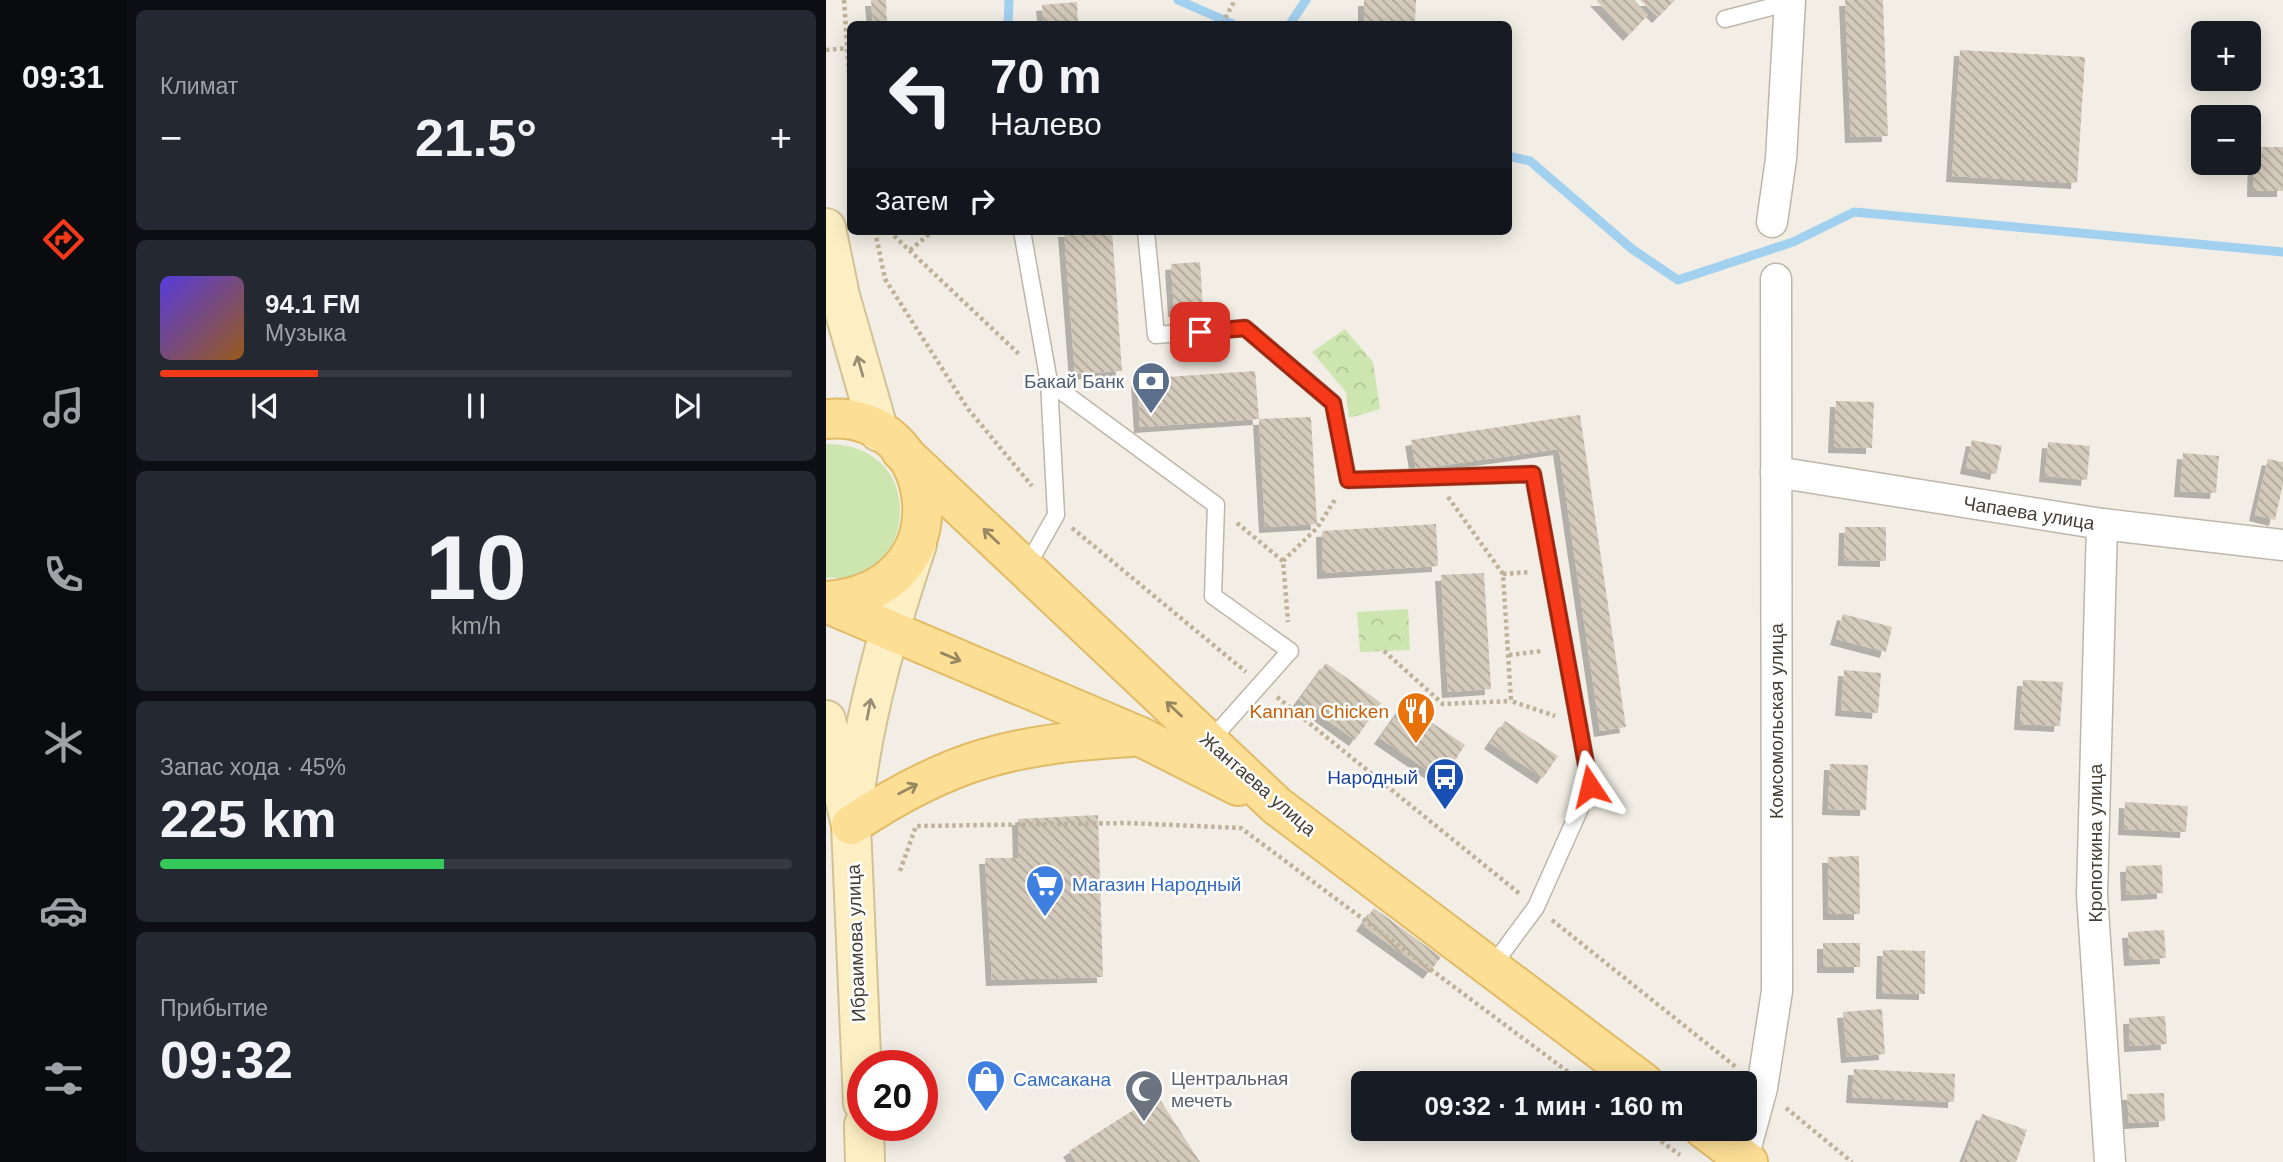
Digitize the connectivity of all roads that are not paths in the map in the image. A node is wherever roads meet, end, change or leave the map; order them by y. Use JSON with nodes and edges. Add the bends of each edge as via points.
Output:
{"nodes":[{"id":1,"x":1790,"y":1,"type":"edge"},
{"id":2,"x":1724,"y":19,"type":"dead end"},
{"id":3,"x":1772,"y":222,"type":"dead end"},
{"id":4,"x":826,"y":228,"type":"edge"},
{"id":5,"x":1023,"y":235,"type":"edge"},
{"id":6,"x":1146,"y":235,"type":"edge"},
{"id":7,"x":1776,"y":279,"type":"dead end"},
{"id":8,"x":1049,"y":382,"type":"junction"},
{"id":9,"x":827,"y":418,"type":"edge"},
{"id":10,"x":890,"y":441,"type":"junction"},
{"id":11,"x":1776,"y":472,"type":"junction"},
{"id":12,"x":2102,"y":524,"type":"junction"},
{"id":13,"x":917,"y":544,"type":"junction"},
{"id":14,"x":2283,"y":545,"type":"edge"},
{"id":15,"x":1026,"y":568,"type":"junction"},
{"id":16,"x":826,"y":602,"type":"edge"},
{"id":17,"x":888,"y":631,"type":"junction"},
{"id":18,"x":826,"y":720,"type":"edge"},
{"id":19,"x":1139,"y":736,"type":"junction"},
{"id":20,"x":1209,"y":742,"type":"junction"},
{"id":21,"x":1277,"y":806,"type":"junction"},
{"id":22,"x":851,"y":825,"type":"junction"},
{"id":23,"x":1491,"y":968,"type":"junction"},
{"id":24,"x":861,"y":1050,"type":"edge"},
{"id":25,"x":1628,"y":1071,"type":"edge"},
{"id":26,"x":864,"y":1141,"type":"edge"},
{"id":27,"x":1720,"y":1141,"type":"edge"},
{"id":28,"x":1745,"y":1160,"type":"edge"},
{"id":29,"x":865,"y":1162,"type":"edge"},
{"id":30,"x":2110,"y":1162,"type":"edge"}],
"edges":[{"from":1,"to":2,"type":"lane"},
{"from":1,"to":3,"type":"street","via":[[1782,159]]},
{"from":10,"to":4,"type":"main road","one_way":true,"via":[[840,296]]},
{"from":5,"to":8,"type":"lane"},
{"from":6,"to":23,"type":"lane","via":[[1156,335],[1245,328],[1333,403],[1348,480],[1533,474],[1590,786],[1536,907]]},
{"from":7,"to":11,"type":"street","name":"Комсомольская улица"},
{"from":8,"to":15,"type":"lane","via":[[1056,515]]},
{"from":8,"to":20,"type":"lane","via":[[1216,505],[1213,596],[1290,651]]},
{"from":9,"to":10,"type":"main road","via":[[856,422]]},
{"from":10,"to":13,"type":"main road","via":[[915,471],[922,495],[923,520]]},
{"from":15,"to":10,"type":"main road","name":"Жантаева улица","one_way":true},
{"from":11,"to":12,"type":"street","name":"Чапаева улица"},
{"from":11,"to":28,"type":"street","name":"Комсомольская улица","via":[[1777,992]]},
{"from":12,"to":14,"type":"street","name":"Чапаева улица"},
{"from":12,"to":30,"type":"street","name":"Кропоткина улица","via":[[2092,895]]},
{"from":13,"to":16,"type":"main road","via":[[902,569],[880,588],[852,599]]},
{"from":13,"to":17,"type":"main road"},
{"from":20,"to":15,"type":"main road","name":"Жантаева улица","one_way":true},
{"from":16,"to":17,"type":"main road"},
{"from":17,"to":19,"type":"main road","one_way":true},
{"from":22,"to":17,"type":"main road","one_way":true,"via":[[871,694]]},
{"from":18,"to":22,"type":"main road"},
{"from":19,"to":21,"type":"main road"},
{"from":22,"to":19,"type":"main road","one_way":true,"via":[[901,792],[956,766],[1014,749]]},
{"from":20,"to":21,"type":"main road","name":"Жантаева улица"},
{"from":21,"to":23,"type":"main road","name":"Жантаева улица"},
{"from":22,"to":24,"type":"main road","name":"Ибраимова улица"},
{"from":23,"to":25,"type":"main road","name":"Жантаева улица"},
{"from":26,"to":29,"type":"main road"},
{"from":27,"to":28,"type":"main road"}]}
